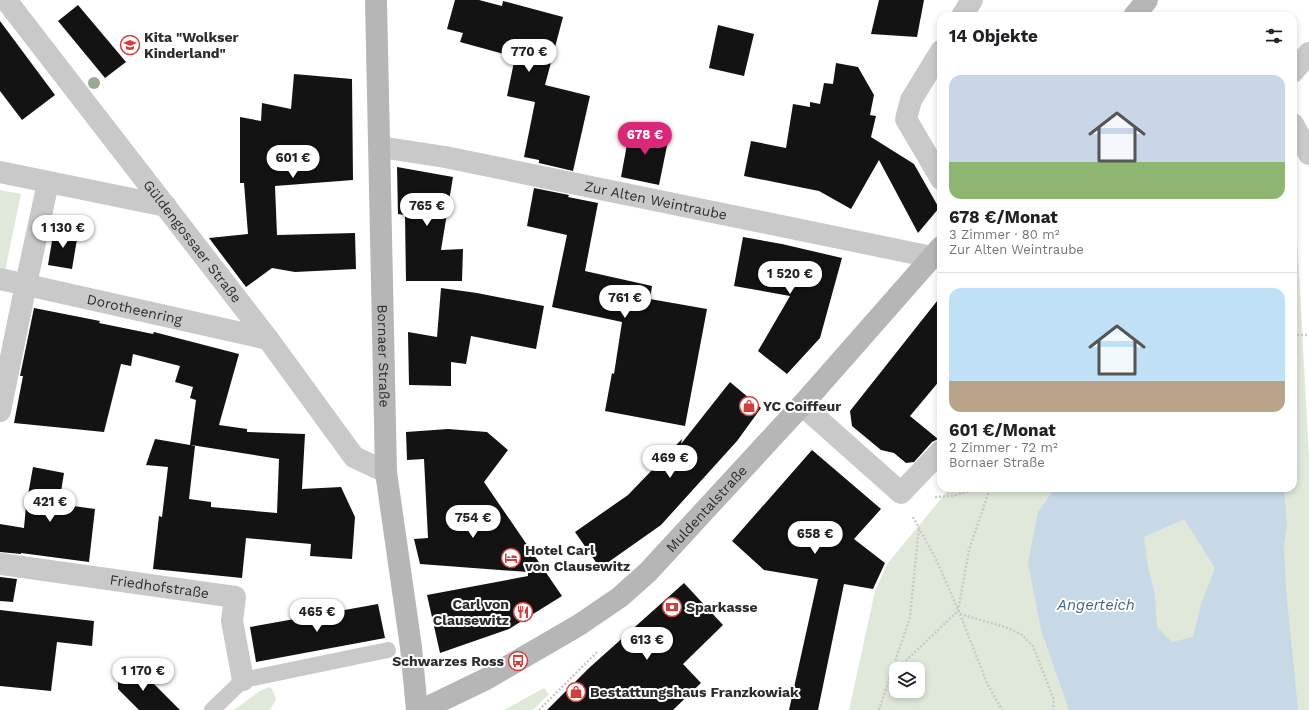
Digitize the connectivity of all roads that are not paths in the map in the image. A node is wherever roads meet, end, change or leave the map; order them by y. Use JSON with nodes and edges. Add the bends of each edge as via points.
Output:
{"nodes":[{"id":1,"x":6,"y":0,"type":"edge"},
{"id":2,"x":376,"y":0,"type":"edge"},
{"id":3,"x":972,"y":0,"type":"edge"},
{"id":4,"x":1147,"y":0,"type":"edge"},
{"id":5,"x":964,"y":12,"type":"edge"},
{"id":6,"x":1137,"y":12,"type":"edge"},
{"id":7,"x":1309,"y":53,"type":"edge"},
{"id":8,"x":937,"y":58,"type":"edge"},
{"id":9,"x":1297,"y":67,"type":"edge"},
{"id":10,"x":1297,"y":132,"type":"edge"},
{"id":11,"x":380,"y":147,"type":"junction"},
{"id":12,"x":1309,"y":155,"type":"edge"},
{"id":13,"x":0,"y":172,"type":"edge"},
{"id":14,"x":937,"y":172,"type":"edge"},
{"id":15,"x":48,"y":183,"type":"junction"},
{"id":16,"x":166,"y":206,"type":"junction"},
{"id":17,"x":936,"y":252,"type":"edge"},
{"id":18,"x":0,"y":279,"type":"edge"},
{"id":19,"x":26,"y":284,"type":"junction"},
{"id":20,"x":268,"y":339,"type":"junction"},
{"id":21,"x":802,"y":405,"type":"junction"},
{"id":22,"x":0,"y":411,"type":"edge"},
{"id":23,"x":937,"y":455,"type":"edge"},
{"id":24,"x":386,"y":472,"type":"junction"},
{"id":25,"x":0,"y":564,"type":"edge"},
{"id":26,"x":388,"y":650,"type":"dead end"},
{"id":27,"x":243,"y":680,"type":"junction"},
{"id":28,"x":212,"y":710,"type":"edge"},
{"id":29,"x":417,"y":710,"type":"edge"},
{"id":30,"x":422,"y":710,"type":"edge"}],
"edges":[{"from":1,"to":16,"type":"street","name":"Güldengossaer Straße"},
{"from":2,"to":11,"type":"main road","name":"Bornaer Straße"},
{"from":3,"to":5,"type":"street"},
{"from":4,"to":6,"type":"main road"},
{"from":7,"to":9,"type":"street"},
{"from":8,"to":14,"type":"street","via":[[911,100],[906,119]]},
{"from":10,"to":12,"type":"street"},
{"from":11,"to":17,"type":"street","name":"Zur Alten Weintraube"},
{"from":11,"to":24,"type":"main road","name":"Bornaer Straße"},
{"from":13,"to":15,"type":"street"},
{"from":15,"to":16,"type":"street"},
{"from":15,"to":19,"type":"street"},
{"from":16,"to":20,"type":"street","name":"Güldengossaer Straße"},
{"from":17,"to":21,"type":"main road","name":"Muldentalstraße"},
{"from":18,"to":19,"type":"street","name":"Dorotheenring"},
{"from":19,"to":20,"type":"street","name":"Dorotheenring"},
{"from":19,"to":22,"type":"street"},
{"from":20,"to":24,"type":"street","name":"Güldengossaer Straße","via":[[354,457]]},
{"from":21,"to":23,"type":"street","via":[[901,493]]},
{"from":21,"to":30,"type":"main road","name":"Muldentalstraße","via":[[648,572],[620,596],[579,625],[518,661]]},
{"from":24,"to":29,"type":"main road","name":"Bornaer Straße","via":[[411,647]]},
{"from":25,"to":27,"type":"street","name":"Friedhofstraße","via":[[235,597],[232,620]]},
{"from":26,"to":27,"type":"lane"},
{"from":27,"to":28,"type":"lane"}]}
